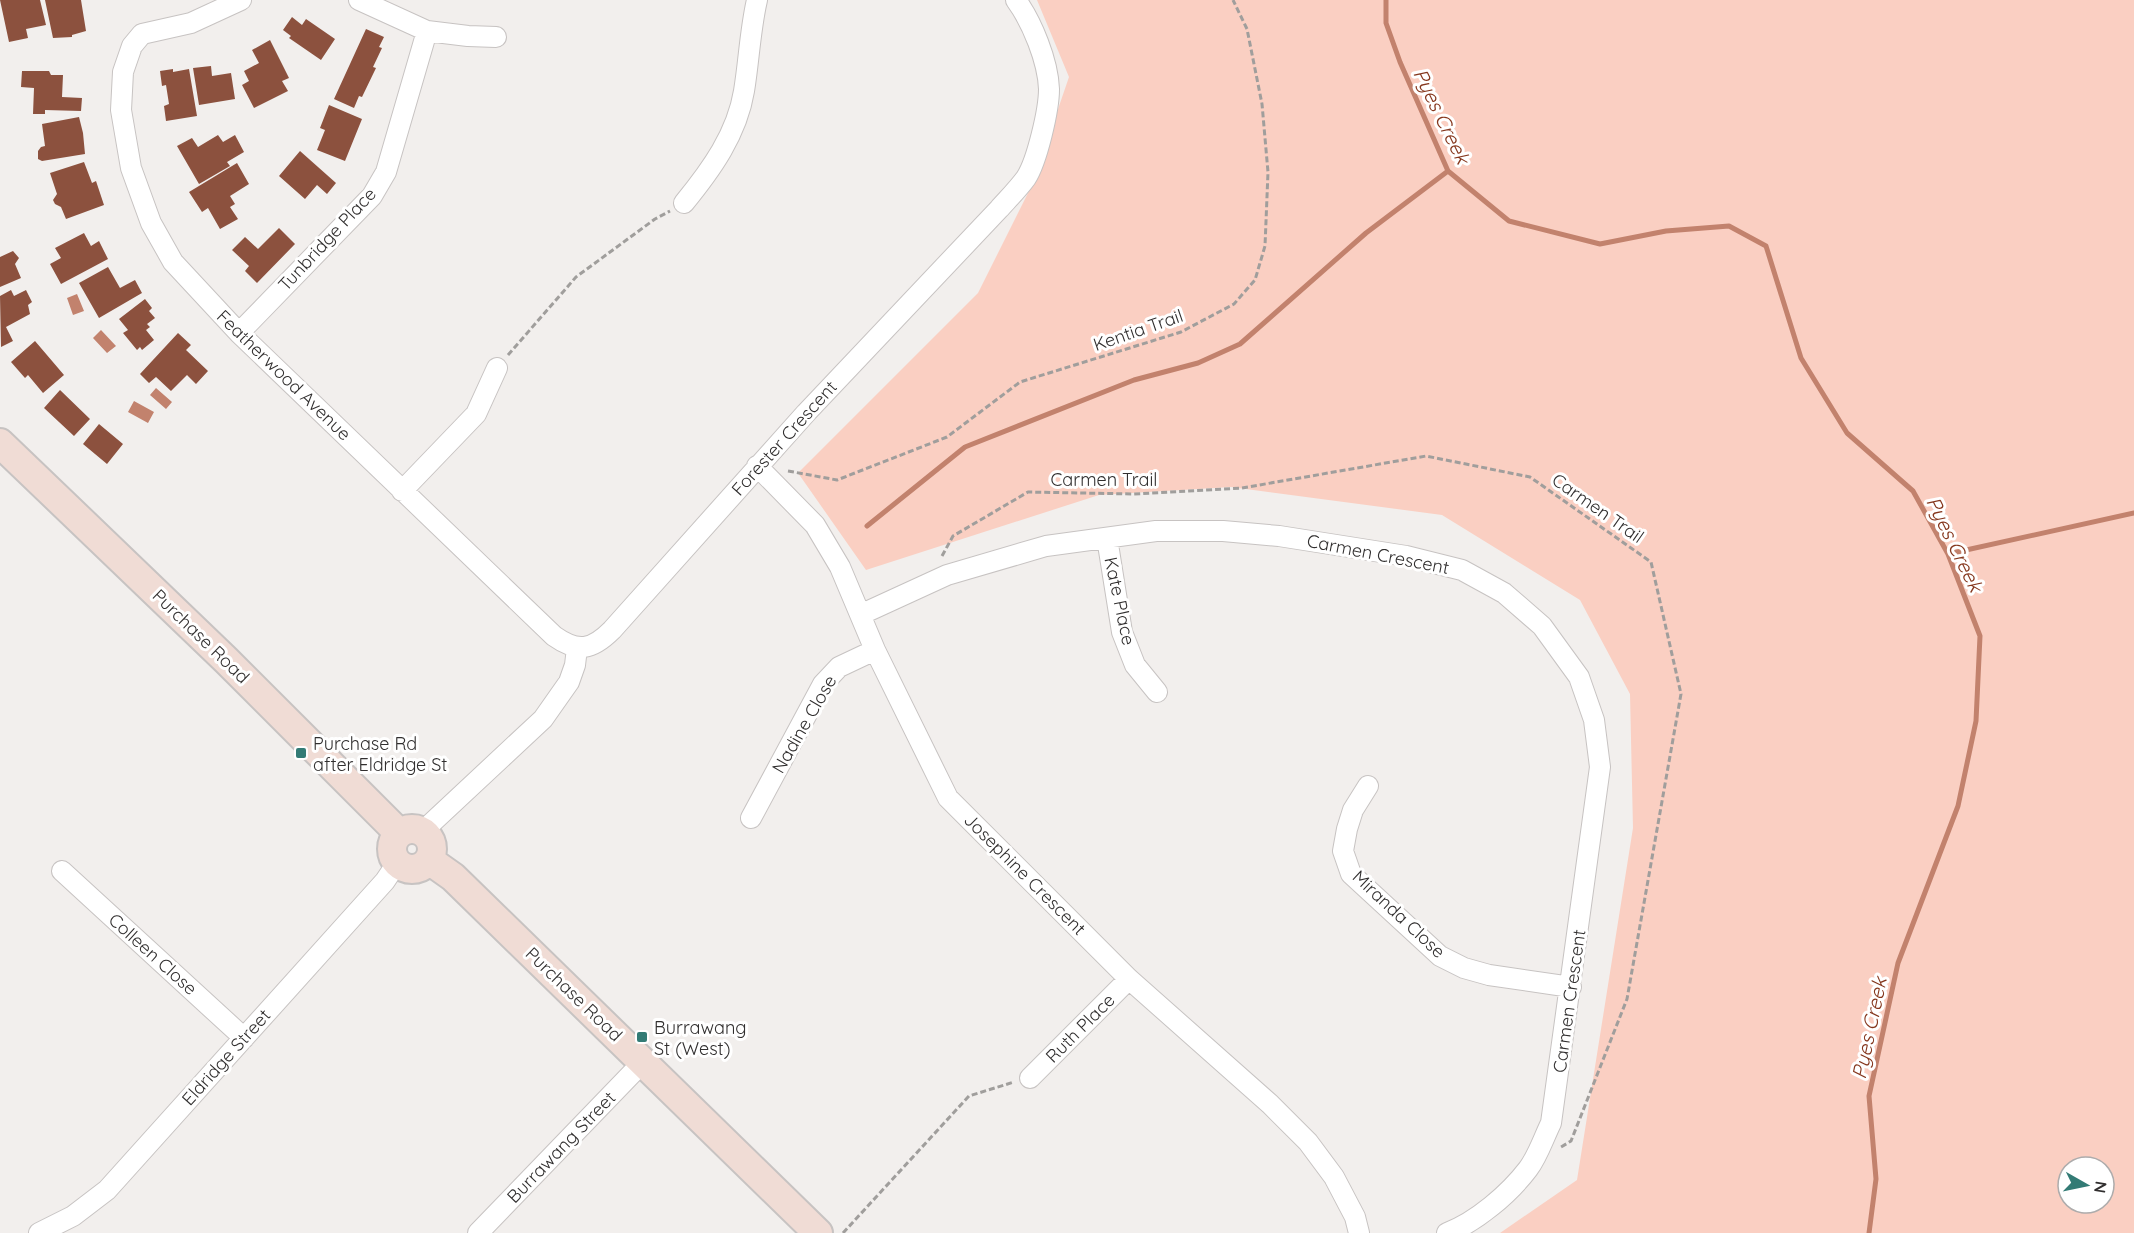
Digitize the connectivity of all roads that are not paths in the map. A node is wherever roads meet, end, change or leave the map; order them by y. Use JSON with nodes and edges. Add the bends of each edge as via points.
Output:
{"nodes":[{"id":1,"x":241,"y":0,"type":"edge"},
{"id":2,"x":359,"y":0,"type":"edge"},
{"id":3,"x":757,"y":0,"type":"edge"},
{"id":4,"x":1016,"y":0,"type":"edge"},
{"id":5,"x":427,"y":31,"type":"junction"},
{"id":6,"x":495,"y":37,"type":"dead end"},
{"id":7,"x":684,"y":203,"type":"road end"},
{"id":8,"x":239,"y":333,"type":"junction"},
{"id":9,"x":496,"y":368,"type":"road end"},
{"id":10,"x":0,"y":443,"type":"edge"},
{"id":11,"x":758,"y":466,"type":"junction"},
{"id":12,"x":402,"y":491,"type":"junction"},
{"id":13,"x":1107,"y":538,"type":"junction"},
{"id":14,"x":862,"y":614,"type":"junction"},
{"id":15,"x":577,"y":648,"type":"junction"},
{"id":16,"x":875,"y":650,"type":"junction"},
{"id":17,"x":1157,"y":692,"type":"dead end"},
{"id":18,"x":1368,"y":786,"type":"dead end"},
{"id":19,"x":751,"y":818,"type":"dead end"},
{"id":20,"x":411,"y":832,"type":"junction"},
{"id":21,"x":429,"y":860,"type":"junction"},
{"id":22,"x":397,"y":863,"type":"junction"},
{"id":23,"x":62,"y":871,"type":"dead end"},
{"id":24,"x":1129,"y":979,"type":"junction"},
{"id":25,"x":1571,"y":987,"type":"junction"},
{"id":26,"x":244,"y":1038,"type":"junction"},
{"id":27,"x":643,"y":1062,"type":"junction"},
{"id":28,"x":1030,"y":1078,"type":"road end"},
{"id":29,"x":39,"y":1233,"type":"edge"},
{"id":30,"x":478,"y":1233,"type":"edge"},
{"id":31,"x":818,"y":1233,"type":"edge"},
{"id":32,"x":1359,"y":1233,"type":"edge"},
{"id":33,"x":1447,"y":1233,"type":"edge"}],
"edges":[{"from":1,"to":8,"type":"street","name":"Featherwood Avenue","via":[[191,23],[142,34],[132,46],[123,72],[122,110],[131,168],[151,223],[173,262]]},
{"from":2,"to":5,"type":"street"},
{"from":3,"to":7,"type":"street","via":[[744,93],[731,133],[710,172]]},
{"from":4,"to":11,"type":"street","name":"Forester Crescent","via":[[1040,46],[1049,89],[1041,141],[1027,177]]},
{"from":5,"to":6,"type":"street"},
{"from":5,"to":8,"type":"street","name":"Tunbridge Place","via":[[386,172],[372,196]]},
{"from":8,"to":12,"type":"street","name":"Featherwood Avenue"},
{"from":9,"to":12,"type":"street","via":[[476,414]]},
{"from":10,"to":20,"type":"main road","name":"Purchase Road","via":[[266,699]]},
{"from":11,"to":14,"type":"street","name":"Josephine Crescent","via":[[815,525]]},
{"from":11,"to":15,"type":"street","name":"Forester Crescent","via":[[612,630],[599,642]]},
{"from":12,"to":15,"type":"street","name":"Featherwood Avenue","via":[[554,636]]},
{"from":13,"to":14,"type":"street","name":"Carmen Crescent","via":[[1046,546],[947,575]]},
{"from":13,"to":17,"type":"street","name":"Kate Place","via":[[1122,632],[1135,665]]},
{"from":13,"to":25,"type":"street","name":"Carmen Crescent","via":[[1156,531],[1223,531],[1406,556],[1462,570],[1504,593],[1542,626],[1579,677],[1594,720],[1600,767]]},
{"from":14,"to":16,"type":"street","name":"Josephine Crescent"},
{"from":15,"to":20,"type":"street","via":[[569,682],[543,719]]},
{"from":16,"to":19,"type":"street","name":"Nadine Close","via":[[839,667],[823,684]]},
{"from":16,"to":24,"type":"street","name":"Josephine Crescent","via":[[948,798]]},
{"from":18,"to":25,"type":"street","name":"Miranda Close","via":[[1347,829],[1343,851],[1351,874],[1440,956],[1489,975]]},
{"from":20,"to":21,"type":"main road","via":[[431,841]]},
{"from":20,"to":22,"type":"main road","via":[[392,844]]},
{"from":21,"to":22,"type":"main road","via":[[414,869]]},
{"from":21,"to":27,"type":"main road","name":"Purchase Road","via":[[453,878]]},
{"from":22,"to":26,"type":"street","name":"Eldridge Street"},
{"from":23,"to":26,"type":"street","name":"Colleen Close"},
{"from":24,"to":28,"type":"street","name":"Ruth Place"},
{"from":24,"to":32,"type":"street","name":"Josephine Crescent","via":[[1308,1142],[1334,1177]]},
{"from":25,"to":33,"type":"street","name":"Carmen Crescent","via":[[1551,1123],[1529,1168],[1493,1205]]},
{"from":26,"to":29,"type":"street","name":"Eldridge Street","via":[[107,1190],[73,1216]]},
{"from":27,"to":30,"type":"street","name":"Burrawang Street"},
{"from":27,"to":31,"type":"main road","name":"Purchase Road"}]}
